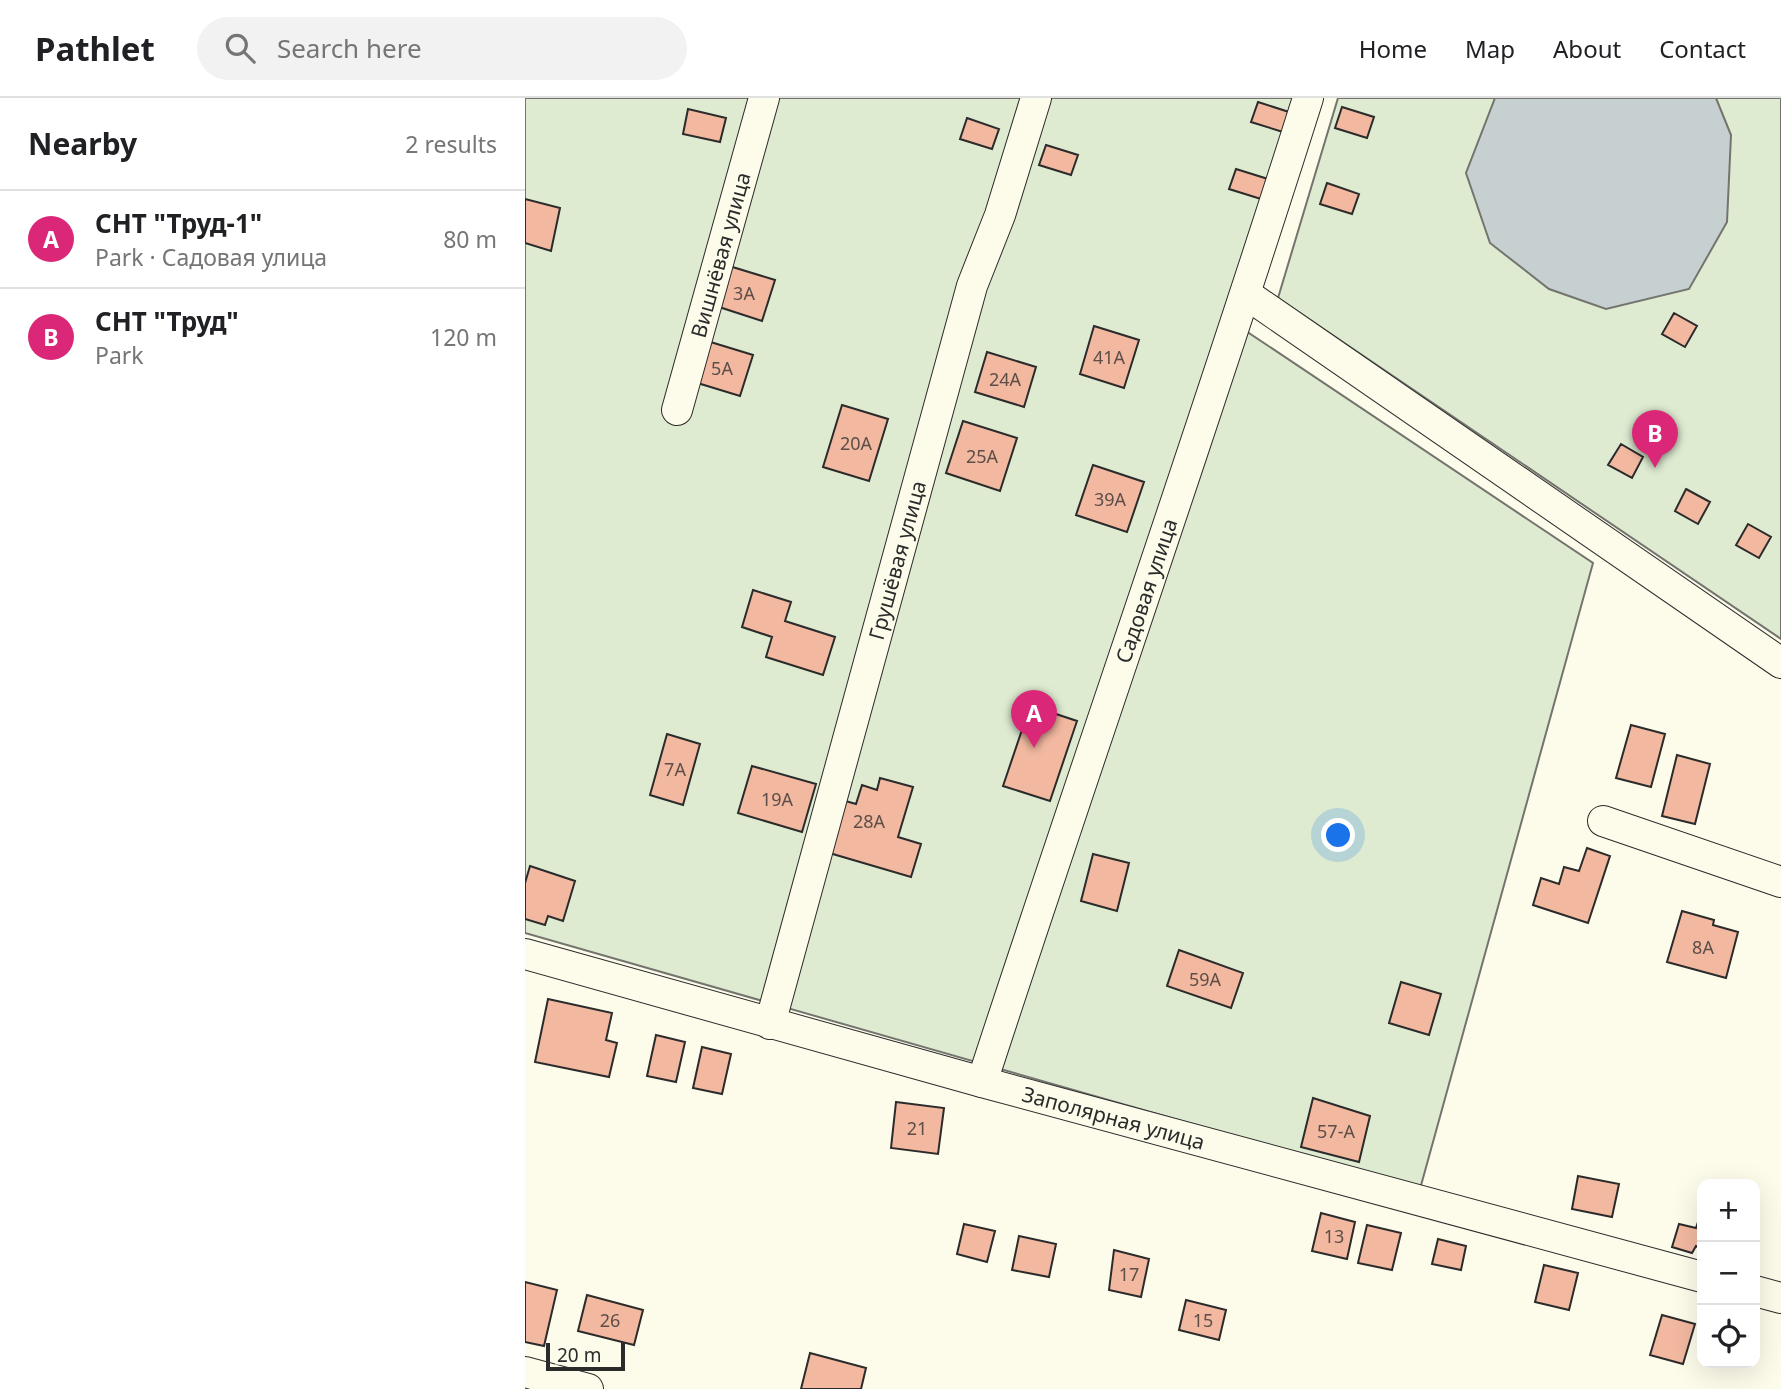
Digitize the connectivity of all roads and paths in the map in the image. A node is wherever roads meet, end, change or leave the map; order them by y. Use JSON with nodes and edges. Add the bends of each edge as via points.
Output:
{"nodes":[{"id":1,"x":764,"y":98,"type":"edge"},
{"id":2,"x":1036,"y":98,"type":"edge"},
{"id":3,"x":1308,"y":98,"type":"edge"},
{"id":4,"x":1246,"y":294,"type":"junction"},
{"id":5,"x":677,"y":410,"type":"dead end"},
{"id":6,"x":1781,"y":663,"type":"edge"},
{"id":7,"x":1603,"y":821,"type":"dead end"},
{"id":8,"x":1781,"y":882,"type":"edge"},
{"id":9,"x":525,"y":954,"type":"edge"},
{"id":10,"x":770,"y":1024,"type":"junction"},
{"id":11,"x":982,"y":1082,"type":"junction"},
{"id":12,"x":1697,"y":1276,"type":"edge"},
{"id":13,"x":1760,"y":1292,"type":"edge"},
{"id":14,"x":1781,"y":1298,"type":"edge"},
{"id":15,"x":525,"y":1372,"type":"edge"},
{"id":16,"x":588,"y":1389,"type":"edge"}],
"edges":[{"from":1,"to":5,"type":"street","name":"Вишнёвая улица"},
{"from":2,"to":10,"type":"street","name":"Грушёвая улица","via":[[1000,215],[972,286]]},
{"from":3,"to":4,"type":"street","name":"Садовая улица"},
{"from":4,"to":6,"type":"street"},
{"from":4,"to":11,"type":"street","name":"Садовая улица"},
{"from":7,"to":8,"type":"street"},
{"from":9,"to":10,"type":"street","name":"Заполярная улица"},
{"from":10,"to":11,"type":"street","name":"Заполярная улица"},
{"from":11,"to":12,"type":"street","name":"Заполярная улица"},
{"from":13,"to":14,"type":"street"},
{"from":15,"to":16,"type":"street"}]}
